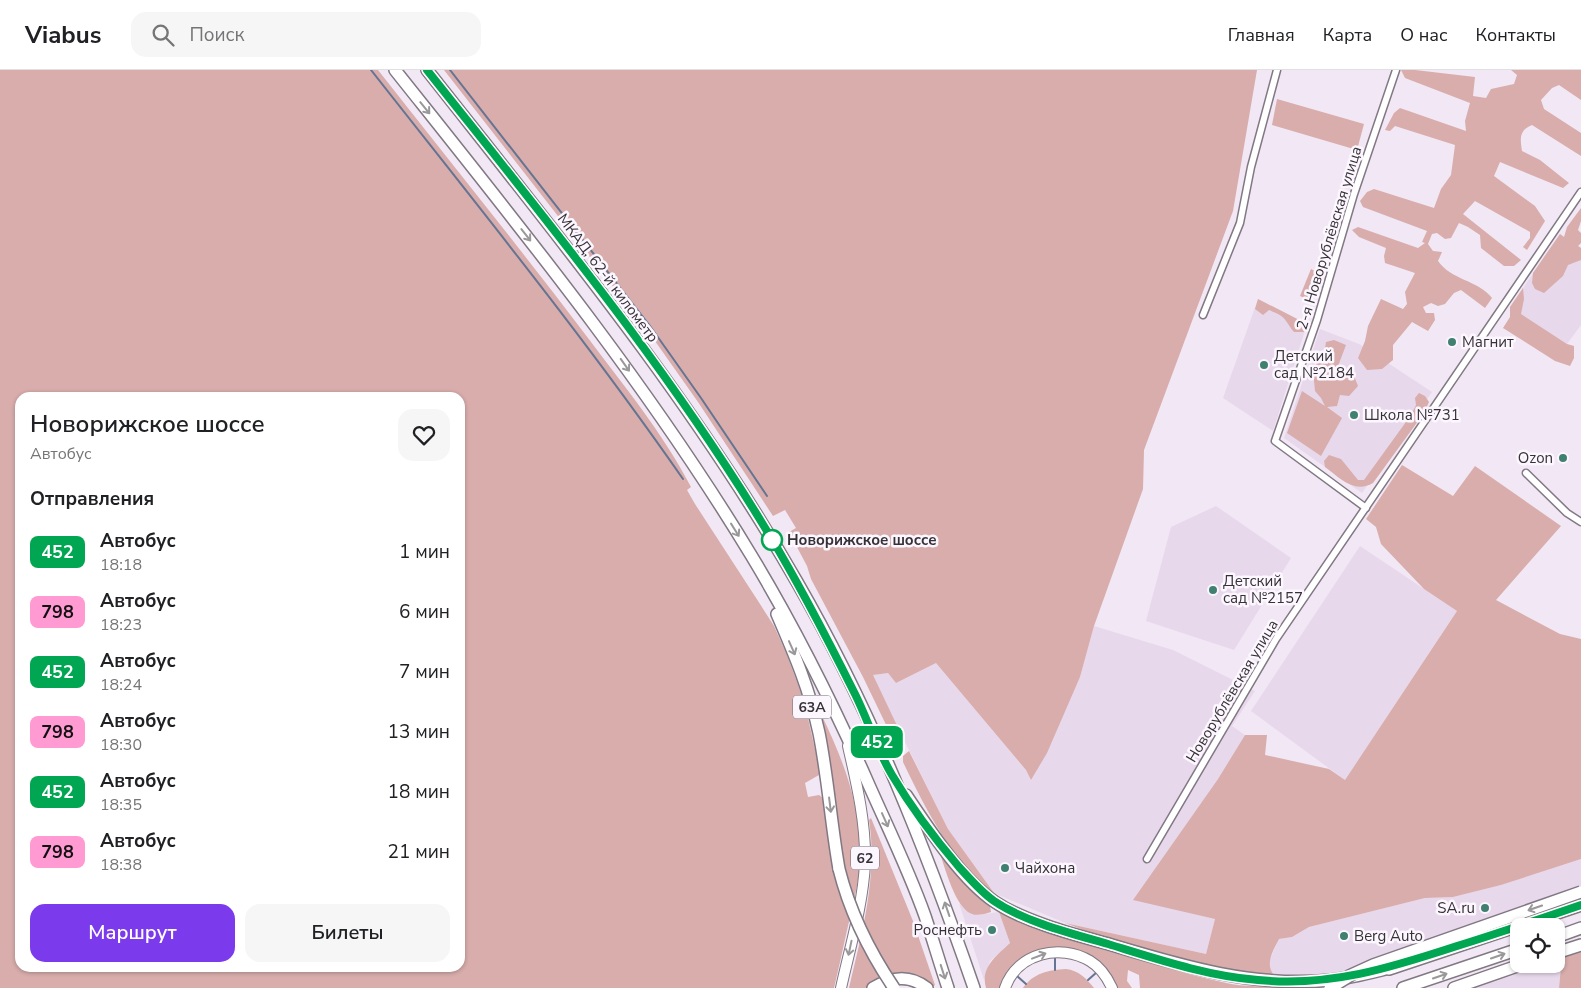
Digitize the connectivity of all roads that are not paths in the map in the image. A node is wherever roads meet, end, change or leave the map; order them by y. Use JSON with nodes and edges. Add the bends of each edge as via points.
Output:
{"nodes":[{"id":1,"x":395,"y":70,"type":"edge"},
{"id":2,"x":427,"y":70,"type":"edge"},
{"id":3,"x":1277,"y":70,"type":"edge"},
{"id":4,"x":1396,"y":70,"type":"edge"},
{"id":5,"x":1581,"y":192,"type":"edge"},
{"id":6,"x":1203,"y":315,"type":"dead end"},
{"id":7,"x":1526,"y":473,"type":"dead end"},
{"id":8,"x":1366,"y":508,"type":"junction"},
{"id":9,"x":1581,"y":522,"type":"edge"},
{"id":10,"x":751,"y":555,"type":"junction"},
{"id":11,"x":843,"y":728,"type":"junction"},
{"id":12,"x":891,"y":773,"type":"junction"},
{"id":13,"x":1147,"y":859,"type":"dead end"},
{"id":14,"x":1581,"y":892,"type":"edge"},
{"id":15,"x":1581,"y":905,"type":"edge"},
{"id":16,"x":1581,"y":928,"type":"edge"},
{"id":17,"x":1565,"y":934,"type":"edge"},
{"id":18,"x":1581,"y":945,"type":"edge"},
{"id":19,"x":1565,"y":950,"type":"edge"},
{"id":20,"x":1510,"y":952,"type":"edge"},
{"id":21,"x":1394,"y":967,"type":"junction"},
{"id":22,"x":1510,"y":969,"type":"edge"},
{"id":23,"x":841,"y":988,"type":"edge"},
{"id":24,"x":873,"y":988,"type":"edge"},
{"id":25,"x":894,"y":988,"type":"edge"},
{"id":26,"x":927,"y":988,"type":"edge"},
{"id":27,"x":948,"y":988,"type":"edge"},
{"id":28,"x":974,"y":988,"type":"edge"},
{"id":29,"x":1005,"y":988,"type":"edge"},
{"id":30,"x":1112,"y":988,"type":"edge"},
{"id":31,"x":1330,"y":988,"type":"edge"},
{"id":32,"x":1336,"y":988,"type":"edge"},
{"id":33,"x":1403,"y":988,"type":"edge"},
{"id":34,"x":1454,"y":988,"type":"edge"}],
"edges":[{"from":1,"to":10,"type":"highway","one_way":true,"via":[[612,346]]},
{"from":2,"to":12,"type":"highway","name":"МКАД, 62-й километр","via":[[689,410],[798,585],[857,698]]},
{"from":3,"to":6,"type":"street","via":[[1240,223]]},
{"from":4,"to":8,"type":"street","name":"2-я Новорублёвская улица","via":[[1275,441]]},
{"from":5,"to":8,"type":"street","name":"Новорублёвская улица"},
{"from":7,"to":9,"type":"street","via":[[1567,513]]},
{"from":8,"to":13,"type":"street","name":"Новорублёвская улица","via":[[1276,639]]},
{"from":10,"to":11,"type":"highway","via":[[809,658]]},
{"from":10,"to":25,"type":"highway","number":"63A","one_way":true,"bridge":true,"via":[[810,696],[826,775],[839,869],[859,929]]},
{"from":11,"to":23,"type":"main road","number":"62","one_way":true,"via":[[862,809],[865,862]]},
{"from":11,"to":27,"type":"highway","one_way":true,"via":[[914,889]]},
{"from":12,"to":21,"type":"highway","via":[[957,865],[996,903],[1020,915],[1184,967],[1236,978],[1294,982],[1332,980]]},
{"from":28,"to":12,"type":"highway","one_way":true,"via":[[940,891]]},
{"from":14,"to":31,"type":"highway","one_way":true,"bridge":true,"via":[[1373,965]]},
{"from":15,"to":21,"type":"highway"},
{"from":16,"to":17,"type":"highway"},
{"from":18,"to":19,"type":"highway"},
{"from":33,"to":20,"type":"highway","one_way":true},
{"from":21,"to":32,"type":"highway"},
{"from":22,"to":34,"type":"highway"},
{"from":24,"to":26,"type":"highway","via":[[886,980],[901,978],[913,979]]},
{"from":29,"to":30,"type":"main road","one_way":true,"via":[[1022,964],[1046,953],[1057,952],[1070,953],[1091,962],[1100,969]]}]}
